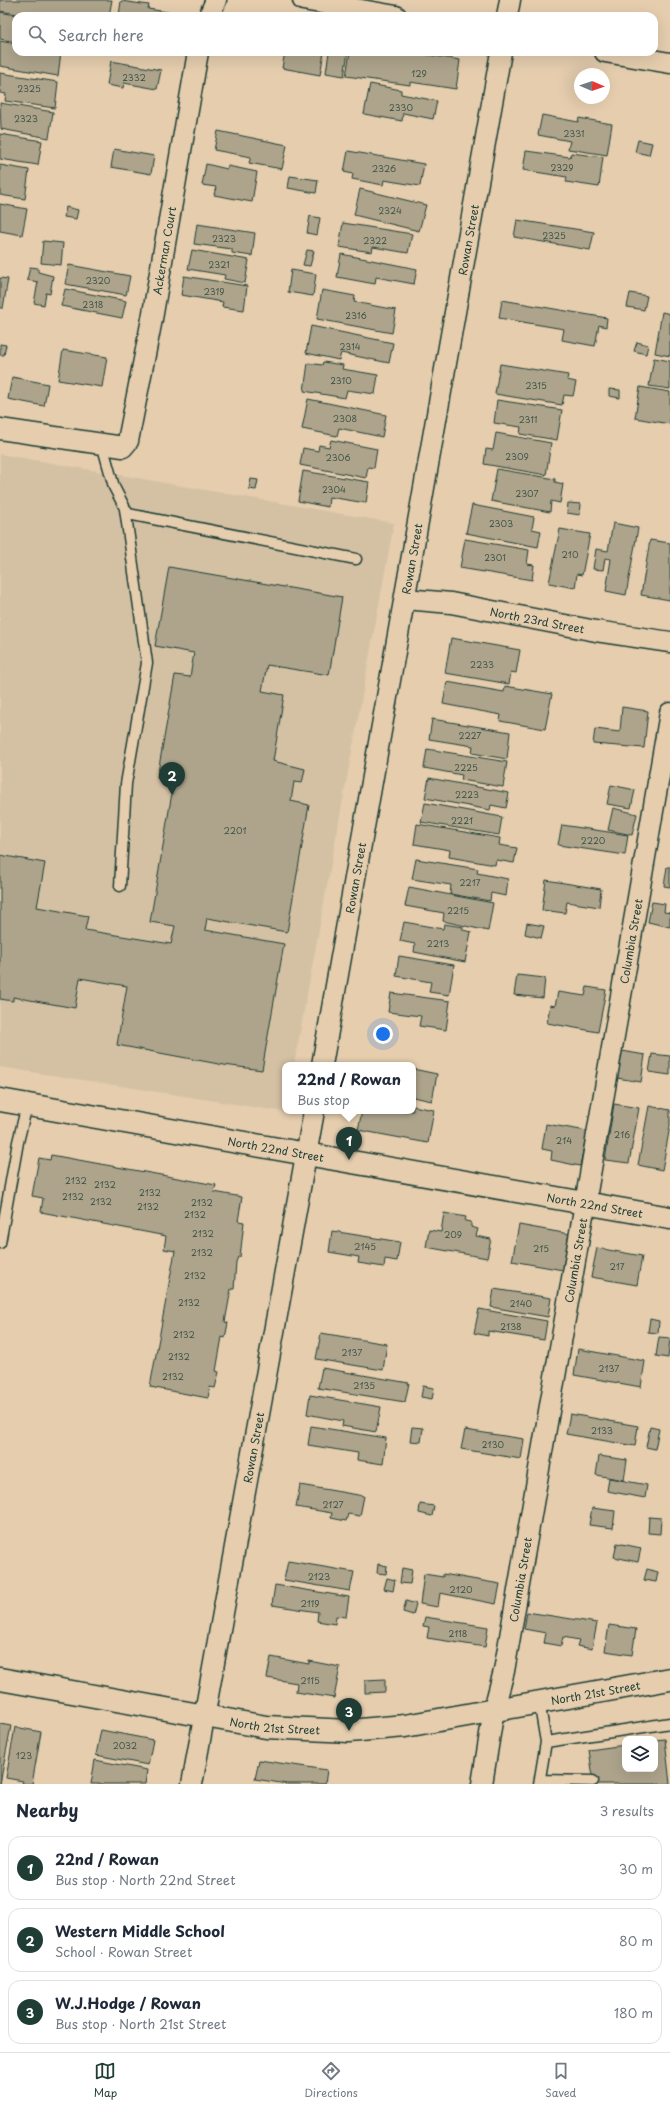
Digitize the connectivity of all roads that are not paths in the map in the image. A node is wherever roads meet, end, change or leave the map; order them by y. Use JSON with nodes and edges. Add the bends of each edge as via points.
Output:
{"nodes":[{"id":1,"x":216,"y":0,"type":"edge"},
{"id":2,"x":303,"y":0,"type":"edge"},
{"id":3,"x":510,"y":0,"type":"edge"},
{"id":4,"x":210,"y":12,"type":"edge"},
{"id":5,"x":373,"y":12,"type":"edge"},
{"id":6,"x":508,"y":12,"type":"edge"},
{"id":7,"x":197,"y":56,"type":"edge"},
{"id":8,"x":500,"y":56,"type":"edge"},
{"id":9,"x":629,"y":56,"type":"edge"},
{"id":10,"x":670,"y":63,"type":"edge"},
{"id":11,"x":0,"y":429,"type":"edge"},
{"id":12,"x":102,"y":444,"type":"junction"},
{"id":13,"x":125,"y":509,"type":"junction"},
{"id":14,"x":356,"y":559,"type":"dead end"},
{"id":15,"x":404,"y":599,"type":"junction"},
{"id":16,"x":670,"y":642,"type":"edge"},
{"id":17,"x":670,"y":713,"type":"edge"},
{"id":18,"x":120,"y":886,"type":"dead end"},
{"id":19,"x":323,"y":1062,"type":"edge"},
{"id":20,"x":0,"y":1100,"type":"edge"},
{"id":21,"x":28,"y":1105,"type":"junction"},
{"id":22,"x":313,"y":1114,"type":"edge"},
{"id":23,"x":306,"y":1153,"type":"junction"},
{"id":24,"x":584,"y":1203,"type":"junction"},
{"id":25,"x":670,"y":1218,"type":"edge"},
{"id":26,"x":0,"y":1243,"type":"edge"},
{"id":27,"x":0,"y":1679,"type":"edge"},
{"id":28,"x":670,"y":1679,"type":"edge"},
{"id":29,"x":539,"y":1702,"type":"junction"},
{"id":30,"x":494,"y":1709,"type":"junction"},
{"id":31,"x":205,"y":1716,"type":"junction"},
{"id":32,"x":670,"y":1723,"type":"edge"},
{"id":33,"x":546,"y":1742,"type":"junction"},
{"id":34,"x":594,"y":1781,"type":"dead end"},
{"id":35,"x":540,"y":1782,"type":"edge"},
{"id":36,"x":192,"y":1784,"type":"edge"},
{"id":37,"x":482,"y":1784,"type":"edge"}],
"edges":[{"from":1,"to":4,"type":"street"},
{"from":2,"to":5,"type":"street"},
{"from":3,"to":6,"type":"street"},
{"from":7,"to":12,"type":"street","name":"Ackerman Court","via":[[152,319],[128,441],[123,447]]},
{"from":8,"to":15,"type":"street","name":"Rowan Street"},
{"from":9,"to":10,"type":"street"},
{"from":11,"to":12,"type":"street"},
{"from":12,"to":13,"type":"lane","via":[[114,487]]},
{"from":13,"to":14,"type":"lane","via":[[128,514]]},
{"from":13,"to":18,"type":"lane","via":[[147,663],[126,784]]},
{"from":15,"to":16,"type":"street","name":"North 23rd Street","via":[[452,603],[596,631]]},
{"from":15,"to":19,"type":"street","name":"Rowan Street"},
{"from":17,"to":24,"type":"street","name":"Columbia Street"},
{"from":20,"to":21,"type":"main road","name":"North 22nd Street"},
{"from":21,"to":23,"type":"main road","name":"North 22nd Street"},
{"from":21,"to":26,"type":"lane","via":[[18,1142]]},
{"from":22,"to":23,"type":"street","name":"Rowan Street"},
{"from":23,"to":24,"type":"main road","name":"North 22nd Street"},
{"from":23,"to":31,"type":"street","name":"Rowan Street"},
{"from":24,"to":25,"type":"main road","name":"North 22nd Street"},
{"from":24,"to":30,"type":"street","name":"Columbia Street","via":[[505,1663]]},
{"from":27,"to":31,"type":"main road","name":"North 21st Street"},
{"from":28,"to":29,"type":"main road","name":"North 21st Street"},
{"from":29,"to":30,"type":"main road","name":"North 21st Street"},
{"from":29,"to":33,"type":"lane"},
{"from":30,"to":31,"type":"main road","name":"North 21st Street","via":[[405,1726],[349,1731],[266,1727]]},
{"from":30,"to":37,"type":"street","name":"Columbia Street"},
{"from":31,"to":36,"type":"street","name":"Rowan Street"},
{"from":32,"to":33,"type":"lane"},
{"from":33,"to":35,"type":"lane"},
{"from":34,"to":35,"type":"lane"}]}
